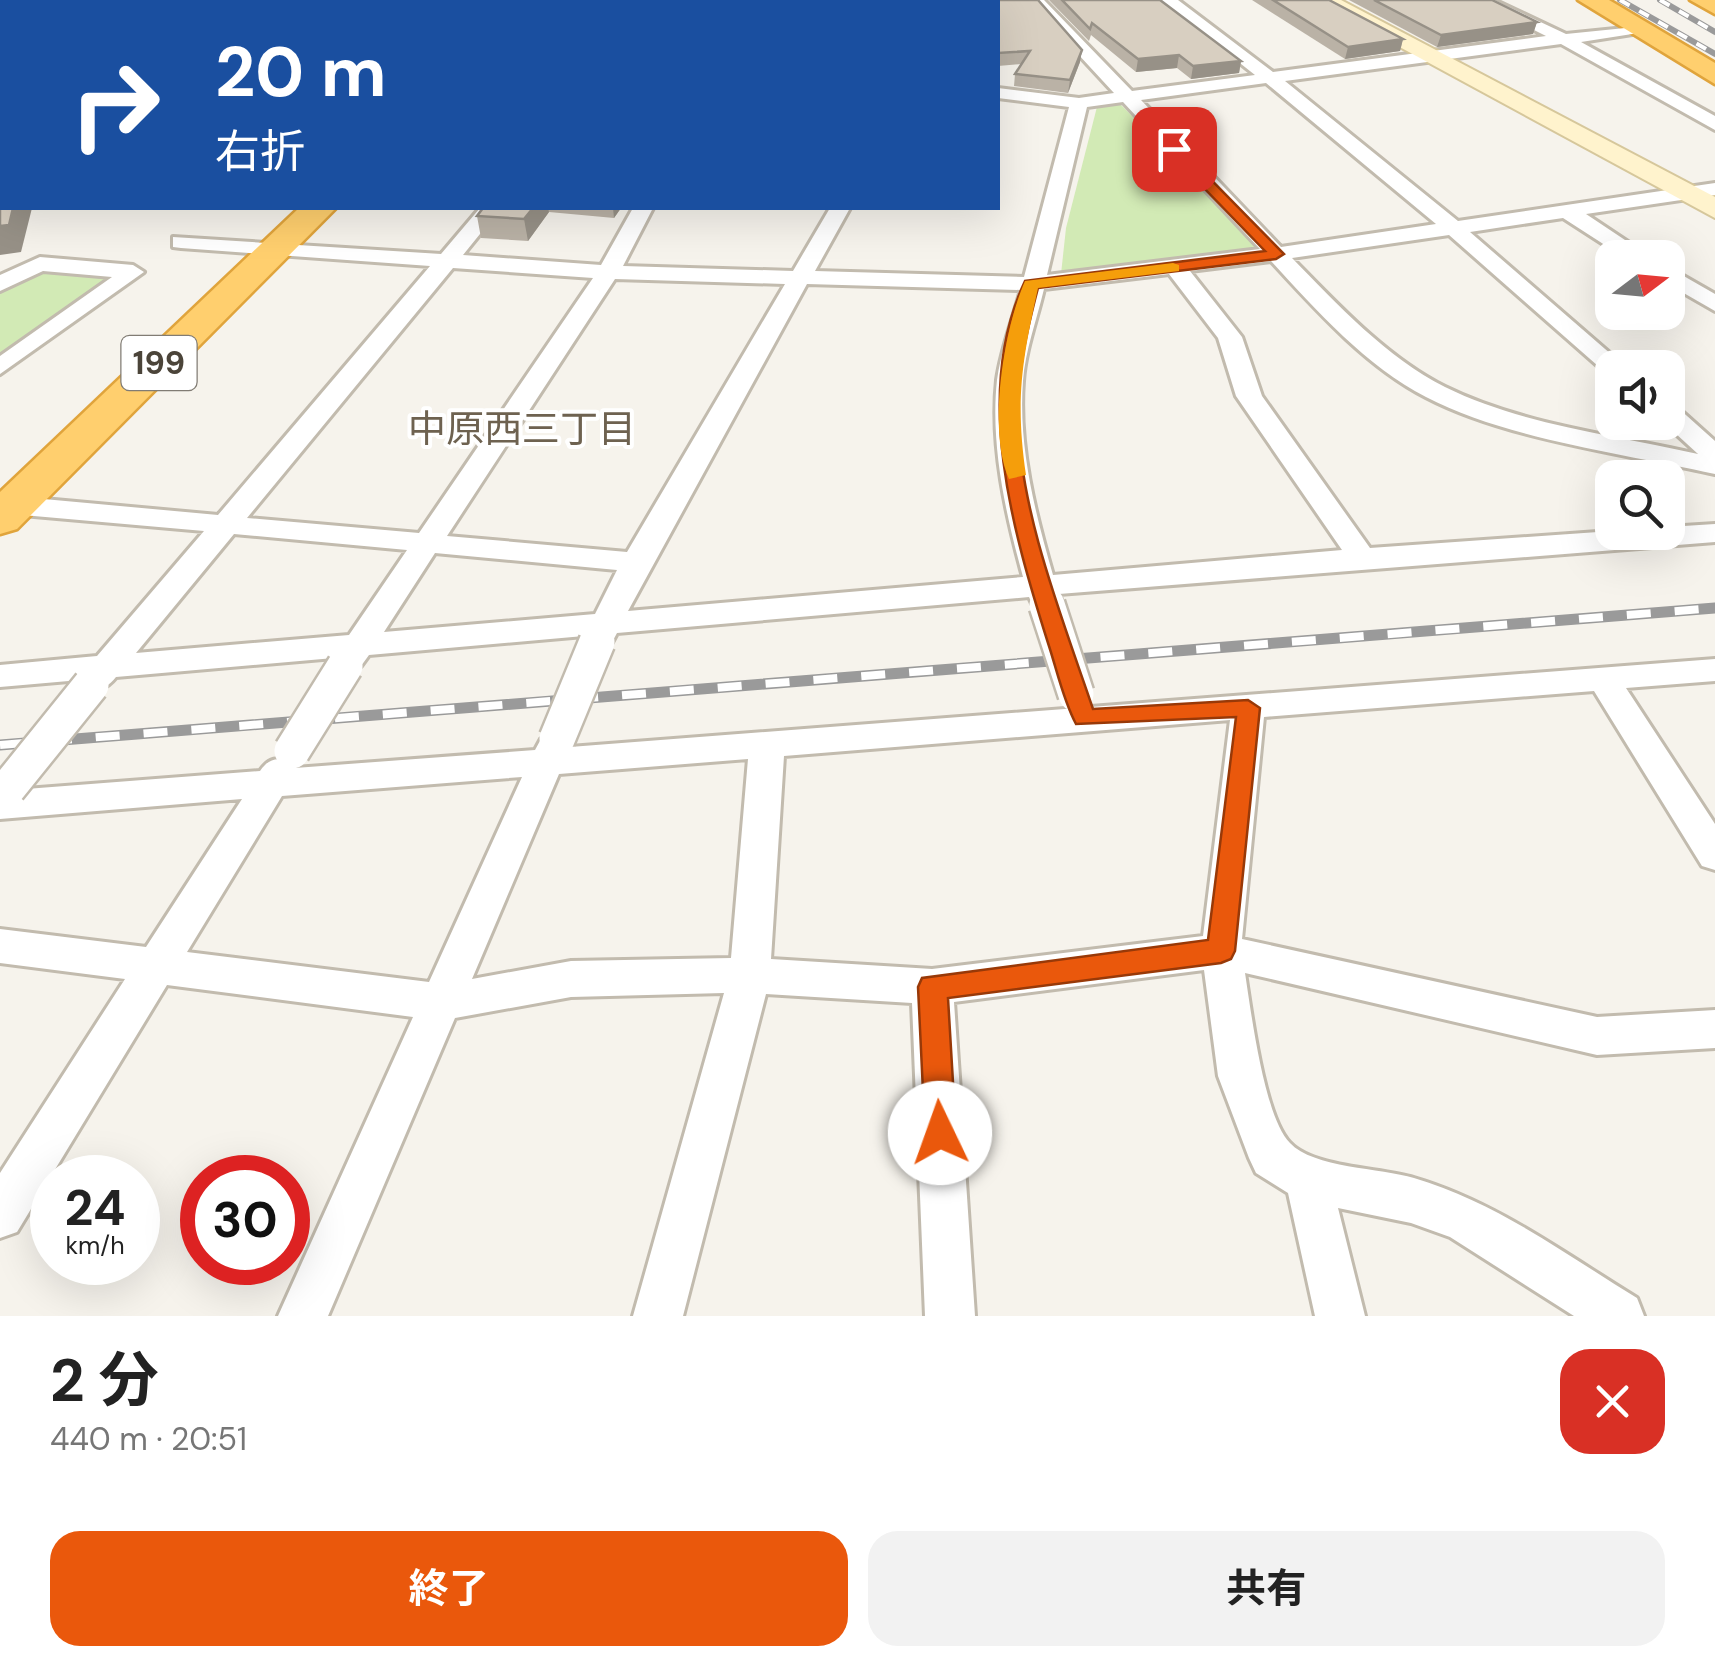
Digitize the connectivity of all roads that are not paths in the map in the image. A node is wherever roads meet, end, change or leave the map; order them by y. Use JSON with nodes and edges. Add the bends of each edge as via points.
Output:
{"nodes":[{"id":1,"x":1036,"y":0,"type":"edge"},
{"id":2,"x":1168,"y":0,"type":"edge"},
{"id":3,"x":1324,"y":0,"type":"edge"},
{"id":4,"x":1346,"y":0,"type":"edge"},
{"id":5,"x":1482,"y":0,"type":"edge"},
{"id":6,"x":1591,"y":0,"type":"edge"},
{"id":7,"x":1704,"y":0,"type":"edge"},
{"id":8,"x":1715,"y":6,"type":"edge"},
{"id":9,"x":1639,"y":29,"type":"junction"},
{"id":10,"x":1564,"y":39,"type":"junction"},
{"id":11,"x":1438,"y":54,"type":"junction"},
{"id":12,"x":1715,"y":76,"type":"edge"},
{"id":13,"x":1272,"y":77,"type":"junction"},
{"id":14,"x":1000,"y":93,"type":"edge"},
{"id":15,"x":1123,"y":96,"type":"junction"},
{"id":16,"x":1079,"y":103,"type":"junction"},
{"id":17,"x":1715,"y":124,"type":"edge"},
{"id":18,"x":1708,"y":195,"type":"edge"},
{"id":19,"x":317,"y":210,"type":"edge"},
{"id":20,"x":489,"y":210,"type":"edge"},
{"id":21,"x":642,"y":210,"type":"edge"},
{"id":22,"x":839,"y":210,"type":"edge"},
{"id":23,"x":1568,"y":212,"type":"junction"},
{"id":24,"x":1457,"y":229,"type":"junction"},
{"id":25,"x":1612,"y":240,"type":"edge"},
{"id":26,"x":181,"y":242,"type":"dead end"},
{"id":27,"x":275,"y":250,"type":"junction"},
{"id":28,"x":1276,"y":254,"type":"junction"},
{"id":29,"x":450,"y":260,"type":"junction"},
{"id":30,"x":1176,"y":268,"type":"junction"},
{"id":31,"x":608,"y":272,"type":"junction"},
{"id":32,"x":802,"y":280,"type":"junction"},
{"id":33,"x":0,"y":284,"type":"edge"},
{"id":34,"x":1031,"y":284,"type":"junction"},
{"id":35,"x":1685,"y":285,"type":"edge"},
{"id":36,"x":1715,"y":304,"type":"edge"},
{"id":37,"x":1595,"y":350,"type":"edge"},
{"id":38,"x":0,"y":366,"type":"edge"},
{"id":39,"x":1685,"y":429,"type":"edge"},
{"id":40,"x":1715,"y":455,"type":"edge"},
{"id":41,"x":1715,"y":466,"type":"edge"},
{"id":42,"x":5,"y":509,"type":"edge"},
{"id":43,"x":224,"y":524,"type":"junction"},
{"id":44,"x":1715,"y":533,"type":"edge"},
{"id":45,"x":427,"y":542,"type":"junction"},
{"id":46,"x":1362,"y":558,"type":"junction"},
{"id":47,"x":636,"y":562,"type":"junction"},
{"id":48,"x":1044,"y":597,"type":"junction"},
{"id":49,"x":600,"y":634,"type":"junction"},
{"id":50,"x":351,"y":655,"type":"junction"},
{"id":51,"x":1715,"y":670,"type":"edge"},
{"id":52,"x":0,"y":676,"type":"edge"},
{"id":53,"x":97,"y":677,"type":"junction"},
{"id":54,"x":1604,"y":680,"type":"junction"},
{"id":55,"x":1080,"y":706,"type":"junction"},
{"id":56,"x":1248,"y":708,"type":"junction"},
{"id":57,"x":766,"y":743,"type":"junction"},
{"id":58,"x":552,"y":751,"type":"junction"},
{"id":59,"x":282,"y":766,"type":"junction"},
{"id":60,"x":3,"y":798,"type":"edge"},
{"id":61,"x":1705,"y":822,"type":"edge"},
{"id":62,"x":1715,"y":855,"type":"edge"},
{"id":63,"x":0,"y":946,"type":"edge"},
{"id":64,"x":1221,"y":951,"type":"junction"},
{"id":65,"x":158,"y":966,"type":"junction"},
{"id":66,"x":750,"y":975,"type":"junction"},
{"id":67,"x":932,"y":987,"type":"junction"},
{"id":68,"x":442,"y":1002,"type":"junction"},
{"id":69,"x":1715,"y":1029,"type":"edge"},
{"id":70,"x":1308,"y":1179,"type":"junction"},
{"id":71,"x":0,"y":1214,"type":"edge"},
{"id":72,"x":302,"y":1316,"type":"edge"},
{"id":73,"x":658,"y":1316,"type":"edge"},
{"id":74,"x":950,"y":1316,"type":"edge"},
{"id":75,"x":1340,"y":1316,"type":"edge"},
{"id":76,"x":1619,"y":1316,"type":"edge"}],
"edges":[{"from":1,"to":15,"type":"street"},
{"from":2,"to":13,"type":"street"},
{"from":3,"to":11,"type":"street"},
{"from":4,"to":11,"type":"street"},
{"from":5,"to":10,"type":"street"},
{"from":6,"to":9,"type":"highway"},
{"from":7,"to":8,"type":"highway"},
{"from":9,"to":10,"type":"street"},
{"from":9,"to":12,"type":"highway"},
{"from":10,"to":11,"type":"street"},
{"from":10,"to":17,"type":"street"},
{"from":11,"to":13,"type":"street"},
{"from":11,"to":18,"type":"street"},
{"from":13,"to":15,"type":"street"},
{"from":13,"to":24,"type":"street"},
{"from":14,"to":16,"type":"street"},
{"from":15,"to":16,"type":"street"},
{"from":15,"to":28,"type":"street"},
{"from":16,"to":34,"type":"street"},
{"from":18,"to":23,"type":"street"},
{"from":19,"to":27,"type":"highway","number":"199"},
{"from":20,"to":29,"type":"street"},
{"from":21,"to":31,"type":"street"},
{"from":22,"to":32,"type":"street"},
{"from":23,"to":24,"type":"street"},
{"from":23,"to":25,"type":"street"},
{"from":24,"to":28,"type":"street"},
{"from":24,"to":37,"type":"street"},
{"from":26,"to":27,"type":"street"},
{"from":27,"to":29,"type":"street"},
{"from":27,"to":42,"type":"highway","number":"199"},
{"from":28,"to":30,"type":"street"},
{"from":28,"to":41,"type":"street","via":[[1397,368],[1435,392],[1566,436]]},
{"from":29,"to":31,"type":"street"},
{"from":29,"to":43,"type":"street"},
{"from":30,"to":34,"type":"street"},
{"from":30,"to":46,"type":"street","via":[[1230,336],[1250,396]]},
{"from":31,"to":32,"type":"street"},
{"from":31,"to":45,"type":"street"},
{"from":32,"to":34,"type":"street"},
{"from":32,"to":47,"type":"street"},
{"from":33,"to":38,"type":"street","via":[[40,264],[133,272]]},
{"from":34,"to":48,"type":"street","via":[[1014,350],[1008,418]]},
{"from":35,"to":36,"type":"street"},
{"from":39,"to":40,"type":"street"},
{"from":42,"to":43,"type":"street"},
{"from":43,"to":45,"type":"street"},
{"from":43,"to":53,"type":"street"},
{"from":44,"to":46,"type":"street"},
{"from":45,"to":47,"type":"street"},
{"from":45,"to":50,"type":"street"},
{"from":46,"to":48,"type":"street"},
{"from":47,"to":49,"type":"street"},
{"from":48,"to":49,"type":"street"},
{"from":48,"to":55,"type":"street","bridge":true},
{"from":49,"to":50,"type":"street"},
{"from":49,"to":58,"type":"street","bridge":true},
{"from":50,"to":53,"type":"street"},
{"from":50,"to":59,"type":"street","bridge":true},
{"from":51,"to":54,"type":"street"},
{"from":52,"to":53,"type":"street"},
{"from":53,"to":60,"type":"street","bridge":true},
{"from":54,"to":56,"type":"street"},
{"from":54,"to":61,"type":"street"},
{"from":55,"to":56,"type":"street"},
{"from":55,"to":57,"type":"street"},
{"from":56,"to":64,"type":"street"},
{"from":57,"to":58,"type":"street"},
{"from":57,"to":66,"type":"street"},
{"from":58,"to":59,"type":"street"},
{"from":58,"to":68,"type":"street"},
{"from":59,"to":60,"type":"street"},
{"from":59,"to":65,"type":"street"},
{"from":61,"to":62,"type":"street"},
{"from":63,"to":65,"type":"street"},
{"from":64,"to":67,"type":"street"},
{"from":64,"to":69,"type":"street","via":[[1597,1036]]},
{"from":64,"to":70,"type":"street","via":[[1246,1092],[1272,1158]]},
{"from":65,"to":68,"type":"street"},
{"from":65,"to":71,"type":"street"},
{"from":66,"to":67,"type":"street"},
{"from":66,"to":68,"type":"street","via":[[571,980]]},
{"from":66,"to":73,"type":"street"},
{"from":67,"to":74,"type":"street"},
{"from":68,"to":72,"type":"street"},
{"from":70,"to":75,"type":"street"},
{"from":70,"to":76,"type":"street","via":[[1462,1218]]}]}
